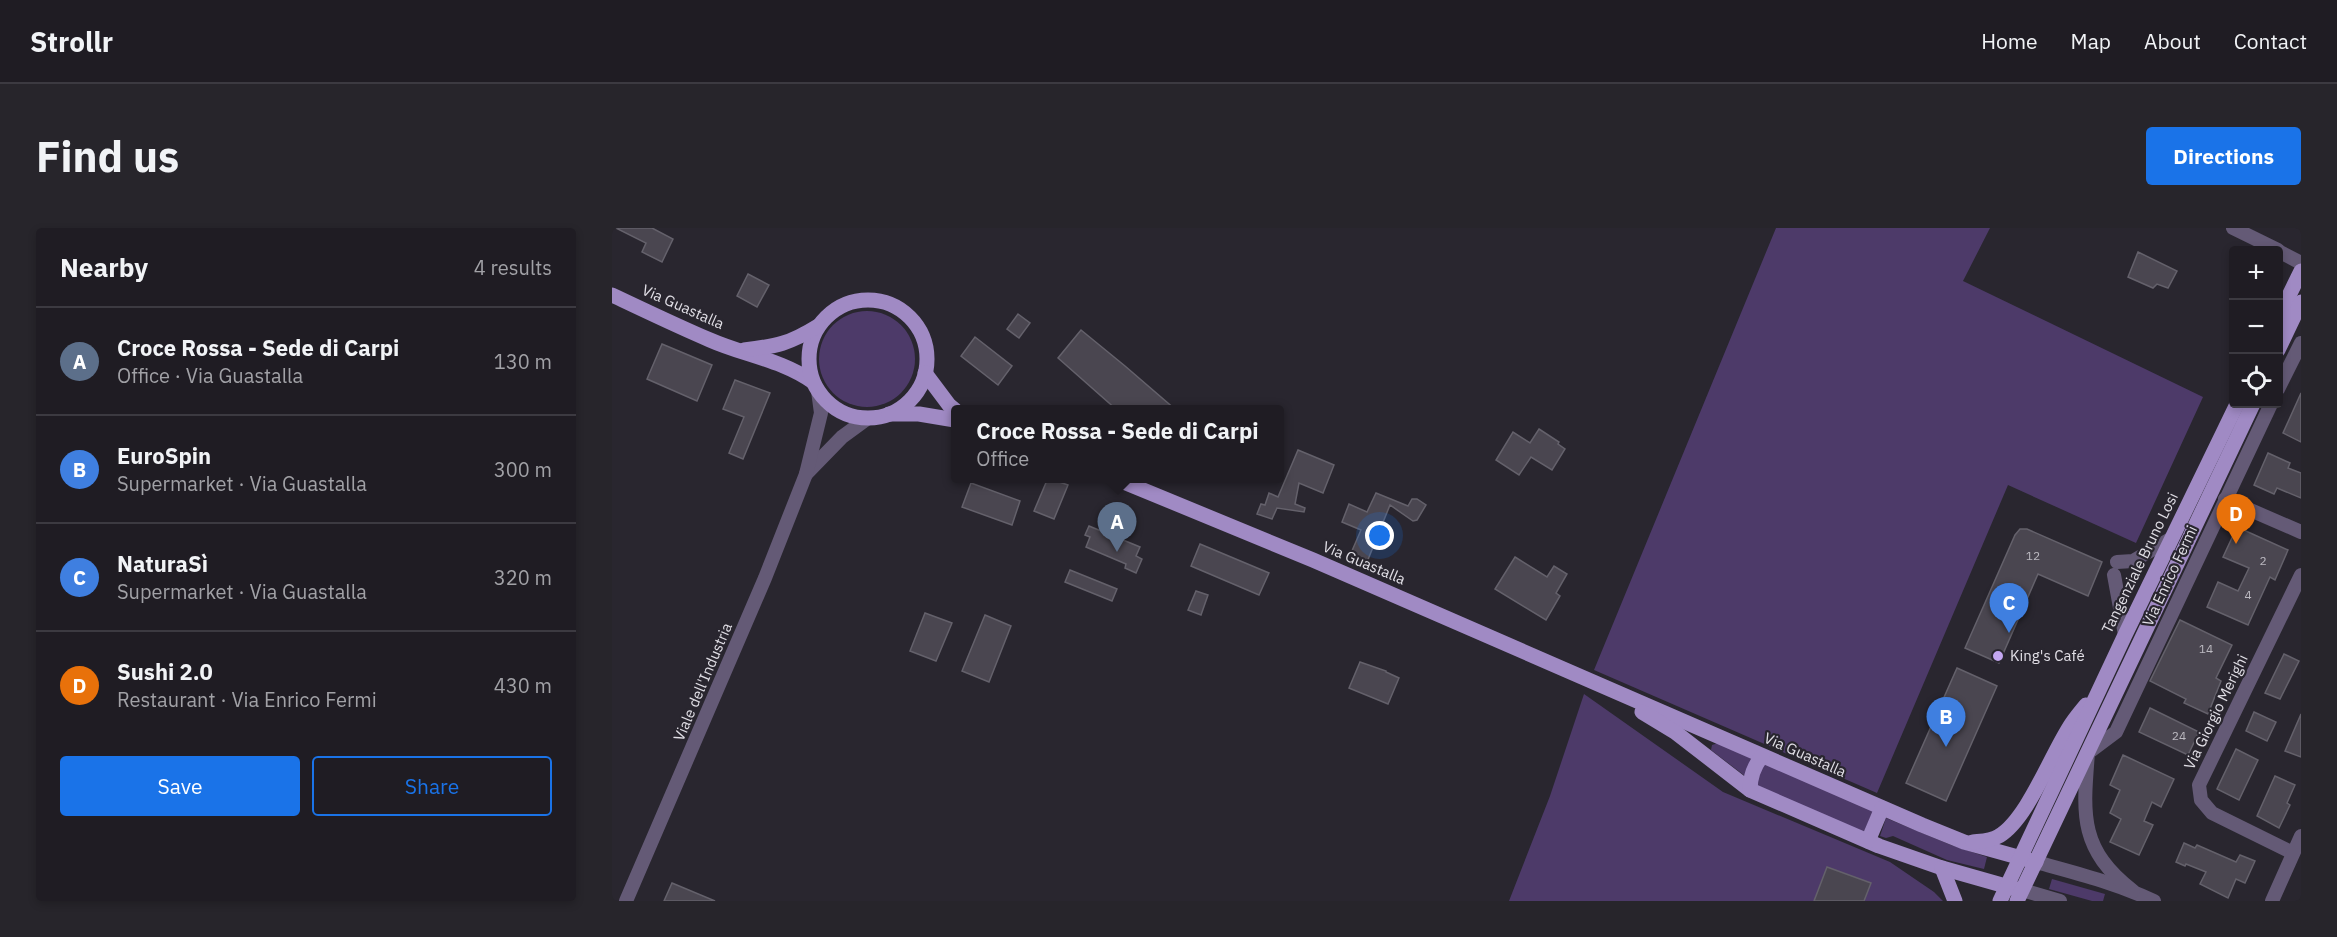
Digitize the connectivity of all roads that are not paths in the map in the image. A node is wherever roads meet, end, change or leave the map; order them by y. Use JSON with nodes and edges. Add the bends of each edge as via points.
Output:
{"nodes":[{"id":1,"x":2233,"y":228,"type":"edge"},
{"id":2,"x":2268,"y":246,"type":"edge"},
{"id":3,"x":2283,"y":254,"type":"edge"},
{"id":4,"x":2301,"y":263,"type":"edge"},
{"id":5,"x":2301,"y":271,"type":"edge"},
{"id":6,"x":612,"y":295,"type":"edge"},
{"id":7,"x":2301,"y":302,"type":"edge"},
{"id":8,"x":2283,"y":308,"type":"edge"},
{"id":9,"x":818,"y":326,"type":"junction"},
{"id":10,"x":2283,"y":340,"type":"edge"},
{"id":11,"x":2301,"y":342,"type":"edge"},
{"id":12,"x":741,"y":351,"type":"junction"},
{"id":13,"x":925,"y":373,"type":"junction"},
{"id":14,"x":2283,"y":379,"type":"edge"},
{"id":15,"x":815,"y":386,"type":"junction"},
{"id":16,"x":951,"y":407,"type":"edge"},
{"id":17,"x":2235,"y":408,"type":"edge"},
{"id":18,"x":2251,"y":408,"type":"edge"},
{"id":19,"x":2269,"y":408,"type":"edge"},
{"id":20,"x":889,"y":414,"type":"junction"},
{"id":21,"x":868,"y":418,"type":"junction"},
{"id":22,"x":951,"y":419,"type":"edge"},
{"id":23,"x":807,"y":474,"type":"junction"},
{"id":24,"x":1126,"y":483,"type":"edge"},
{"id":25,"x":2225,"y":499,"type":"junction"},
{"id":26,"x":2301,"y":532,"type":"edge"},
{"id":27,"x":2172,"y":538,"type":"junction"},
{"id":28,"x":2301,"y":575,"type":"edge"},
{"id":29,"x":2125,"y":635,"type":"junction"},
{"id":30,"x":1599,"y":685,"type":"junction"},
{"id":31,"x":2101,"y":686,"type":"junction"},
{"id":32,"x":2088,"y":753,"type":"junction"},
{"id":33,"x":1762,"y":756,"type":"junction"},
{"id":34,"x":1750,"y":789,"type":"junction"},
{"id":35,"x":1882,"y":808,"type":"junction"},
{"id":36,"x":2301,"y":836,"type":"edge"},
{"id":37,"x":1868,"y":841,"type":"junction"},
{"id":38,"x":1964,"y":842,"type":"junction"},
{"id":39,"x":2293,"y":853,"type":"junction"},
{"id":40,"x":2028,"y":860,"type":"junction"},
{"id":41,"x":1942,"y":868,"type":"junction"},
{"id":42,"x":2133,"y":891,"type":"junction"},
{"id":43,"x":2015,"y":892,"type":"edge"},
{"id":44,"x":626,"y":901,"type":"edge"},
{"id":45,"x":1954,"y":901,"type":"edge"},
{"id":46,"x":2000,"y":901,"type":"edge"},
{"id":47,"x":2060,"y":901,"type":"edge"},
{"id":48,"x":2154,"y":901,"type":"edge"},
{"id":49,"x":2272,"y":901,"type":"edge"}],
"edges":[{"from":1,"to":2,"type":"street"},
{"from":3,"to":4,"type":"street"},
{"from":5,"to":8,"type":"main road"},
{"from":6,"to":12,"type":"main road","name":"Via Guastalla"},
{"from":7,"to":10,"type":"main road"},
{"from":9,"to":12,"type":"main road","name":"Via Guastalla","via":[[782,346]]},
{"from":9,"to":13,"type":"main road","via":[[830,313],[864,300],[899,309],[922,336],[927,354]]},
{"from":9,"to":15,"type":"main road","via":[[808,354]]},
{"from":11,"to":14,"type":"street"},
{"from":12,"to":15,"type":"main road","name":"Via Guastalla","via":[[780,364]]},
{"from":13,"to":16,"type":"main road"},
{"from":13,"to":20,"type":"main road","via":[[918,390],[905,405]]},
{"from":15,"to":21,"type":"main road","via":[[839,410]]},
{"from":15,"to":23,"type":"street","name":"Viale dell'Industria","via":[[821,413]]},
{"from":17,"to":27,"type":"main road","name":"Tangenziale Bruno Losi"},
{"from":18,"to":32,"type":"main road","name":"Tangenziale Bruno Losi"},
{"from":19,"to":25,"type":"street","name":"Via Enrico Fermi"},
{"from":20,"to":21,"type":"main road"},
{"from":20,"to":22,"type":"main road"},
{"from":21,"to":23,"type":"street","name":"Viale dell'Industria","via":[[842,437]]},
{"from":23,"to":44,"type":"street","name":"Viale dell'Industria"},
{"from":24,"to":30,"type":"main road","name":"Via Guastalla"},
{"from":25,"to":26,"type":"street"},
{"from":25,"to":32,"type":"street","name":"Via Enrico Fermi","via":[[2116,732]]},
{"from":27,"to":29,"type":"main road","name":"Tangenziale Bruno Losi"},
{"from":27,"to":29,"type":"street","via":[[2116,569]]},
{"from":28,"to":39,"type":"street","name":"Via Giorgio Merighi","via":[[2199,785],[2201,800],[2212,813]]},
{"from":29,"to":31,"type":"main road","name":"Tangenziale Bruno Losi"},
{"from":30,"to":33,"type":"main road","name":"Via Guastalla"},
{"from":30,"to":34,"type":"main road","name":"Via Guastalla","via":[[1675,732]]},
{"from":31,"to":38,"type":"main road","name":"Via Guastalla","via":[[2071,724],[2013,824],[1989,841]]},
{"from":31,"to":40,"type":"main road","name":"Tangenziale Bruno Losi"},
{"from":32,"to":40,"type":"main road","name":"Tangenziale Bruno Losi"},
{"from":32,"to":42,"type":"street","via":[[2088,832],[2108,869]]},
{"from":33,"to":34,"type":"main road","via":[[1755,765]]},
{"from":33,"to":35,"type":"main road","name":"Via Guastalla"},
{"from":34,"to":37,"type":"main road","name":"Via Guastalla"},
{"from":35,"to":37,"type":"main road"},
{"from":35,"to":38,"type":"main road","name":"Via Guastalla"},
{"from":36,"to":39,"type":"street"},
{"from":37,"to":41,"type":"main road","name":"Via Guastalla"},
{"from":38,"to":40,"type":"main road","name":"Via Guastalla"},
{"from":39,"to":49,"type":"street"},
{"from":40,"to":42,"type":"street","name":"Via Guastalla"},
{"from":40,"to":43,"type":"main road","name":"Tangenziale Bruno Losi"},
{"from":41,"to":43,"type":"main road","name":"Via Guastalla"},
{"from":41,"to":45,"type":"main road"},
{"from":42,"to":48,"type":"street","name":"Via Guastalla"},
{"from":43,"to":46,"type":"main road","name":"Tangenziale Bruno Losi"},
{"from":43,"to":47,"type":"street","name":"Via Guastalla"}]}
